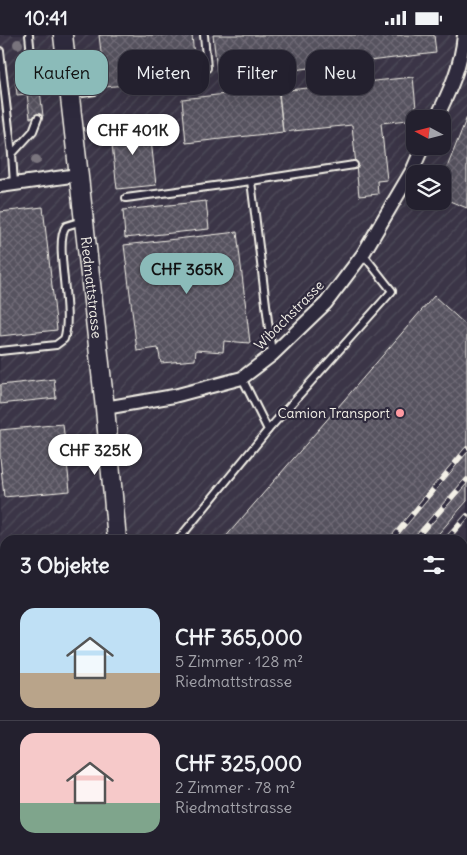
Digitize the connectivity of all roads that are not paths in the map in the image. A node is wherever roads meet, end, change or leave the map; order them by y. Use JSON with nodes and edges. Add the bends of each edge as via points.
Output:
{"nodes":[{"id":1,"x":29,"y":35,"type":"edge"},
{"id":2,"x":63,"y":35,"type":"edge"},
{"id":3,"x":204,"y":35,"type":"edge"},
{"id":4,"x":464,"y":35,"type":"edge"},
{"id":5,"x":31,"y":50,"type":"edge"},
{"id":6,"x":65,"y":50,"type":"edge"},
{"id":7,"x":205,"y":50,"type":"edge"},
{"id":8,"x":0,"y":51,"type":"edge"},
{"id":9,"x":3,"y":95,"type":"edge"},
{"id":10,"x":70,"y":95,"type":"edge"},
{"id":11,"x":440,"y":110,"type":"edge"},
{"id":12,"x":38,"y":118,"type":"dead end"},
{"id":13,"x":12,"y":154,"type":"junction"},
{"id":14,"x":419,"y":155,"type":"edge"},
{"id":15,"x":354,"y":165,"type":"dead end"},
{"id":16,"x":78,"y":175,"type":"junction"},
{"id":17,"x":251,"y":181,"type":"junction"},
{"id":18,"x":14,"y":184,"type":"junction"},
{"id":19,"x":0,"y":186,"type":"edge"},
{"id":20,"x":126,"y":198,"type":"dead end"},
{"id":21,"x":83,"y":221,"type":"junction"},
{"id":22,"x":363,"y":254,"type":"junction"},
{"id":23,"x":0,"y":351,"type":"edge"},
{"id":24,"x":272,"y":355,"type":"junction"},
{"id":25,"x":242,"y":378,"type":"junction"},
{"id":26,"x":105,"y":408,"type":"junction"},
{"id":27,"x":268,"y":430,"type":"junction"},
{"id":28,"x":117,"y":535,"type":"edge"},
{"id":29,"x":182,"y":535,"type":"edge"}],
"edges":[{"from":1,"to":5,"type":"lane"},
{"from":2,"to":6,"type":"main road","name":"Riedmattstrasse"},
{"from":3,"to":7,"type":"lane"},
{"from":4,"to":11,"type":"street","via":[[454,82]]},
{"from":8,"to":9,"type":"lane"},
{"from":9,"to":13,"type":"lane"},
{"from":10,"to":16,"type":"main road","name":"Riedmattstrasse"},
{"from":12,"to":13,"type":"lane","via":[[33,131]]},
{"from":13,"to":18,"type":"lane"},
{"from":14,"to":22,"type":"street","name":"Wibachstrasse"},
{"from":15,"to":17,"type":"lane"},
{"from":16,"to":18,"type":"street"},
{"from":16,"to":21,"type":"main road","name":"Riedmattstrasse"},
{"from":17,"to":20,"type":"lane"},
{"from":17,"to":24,"type":"lane"},
{"from":18,"to":19,"type":"street"},
{"from":21,"to":23,"type":"lane","via":[[66,226],[61,238],[66,295],[64,339],[56,345]]},
{"from":21,"to":26,"type":"main road","name":"Riedmattstrasse"},
{"from":22,"to":24,"type":"street","name":"Wibachstrasse","via":[[326,303]]},
{"from":22,"to":27,"type":"lane","via":[[392,291]]},
{"from":24,"to":25,"type":"street","name":"Wibachstrasse"},
{"from":25,"to":26,"type":"street","name":"Wibachstrasse","via":[[174,396]]},
{"from":25,"to":27,"type":"lane"},
{"from":26,"to":28,"type":"main road","name":"Riedmattstrasse"},
{"from":27,"to":29,"type":"lane"}]}
